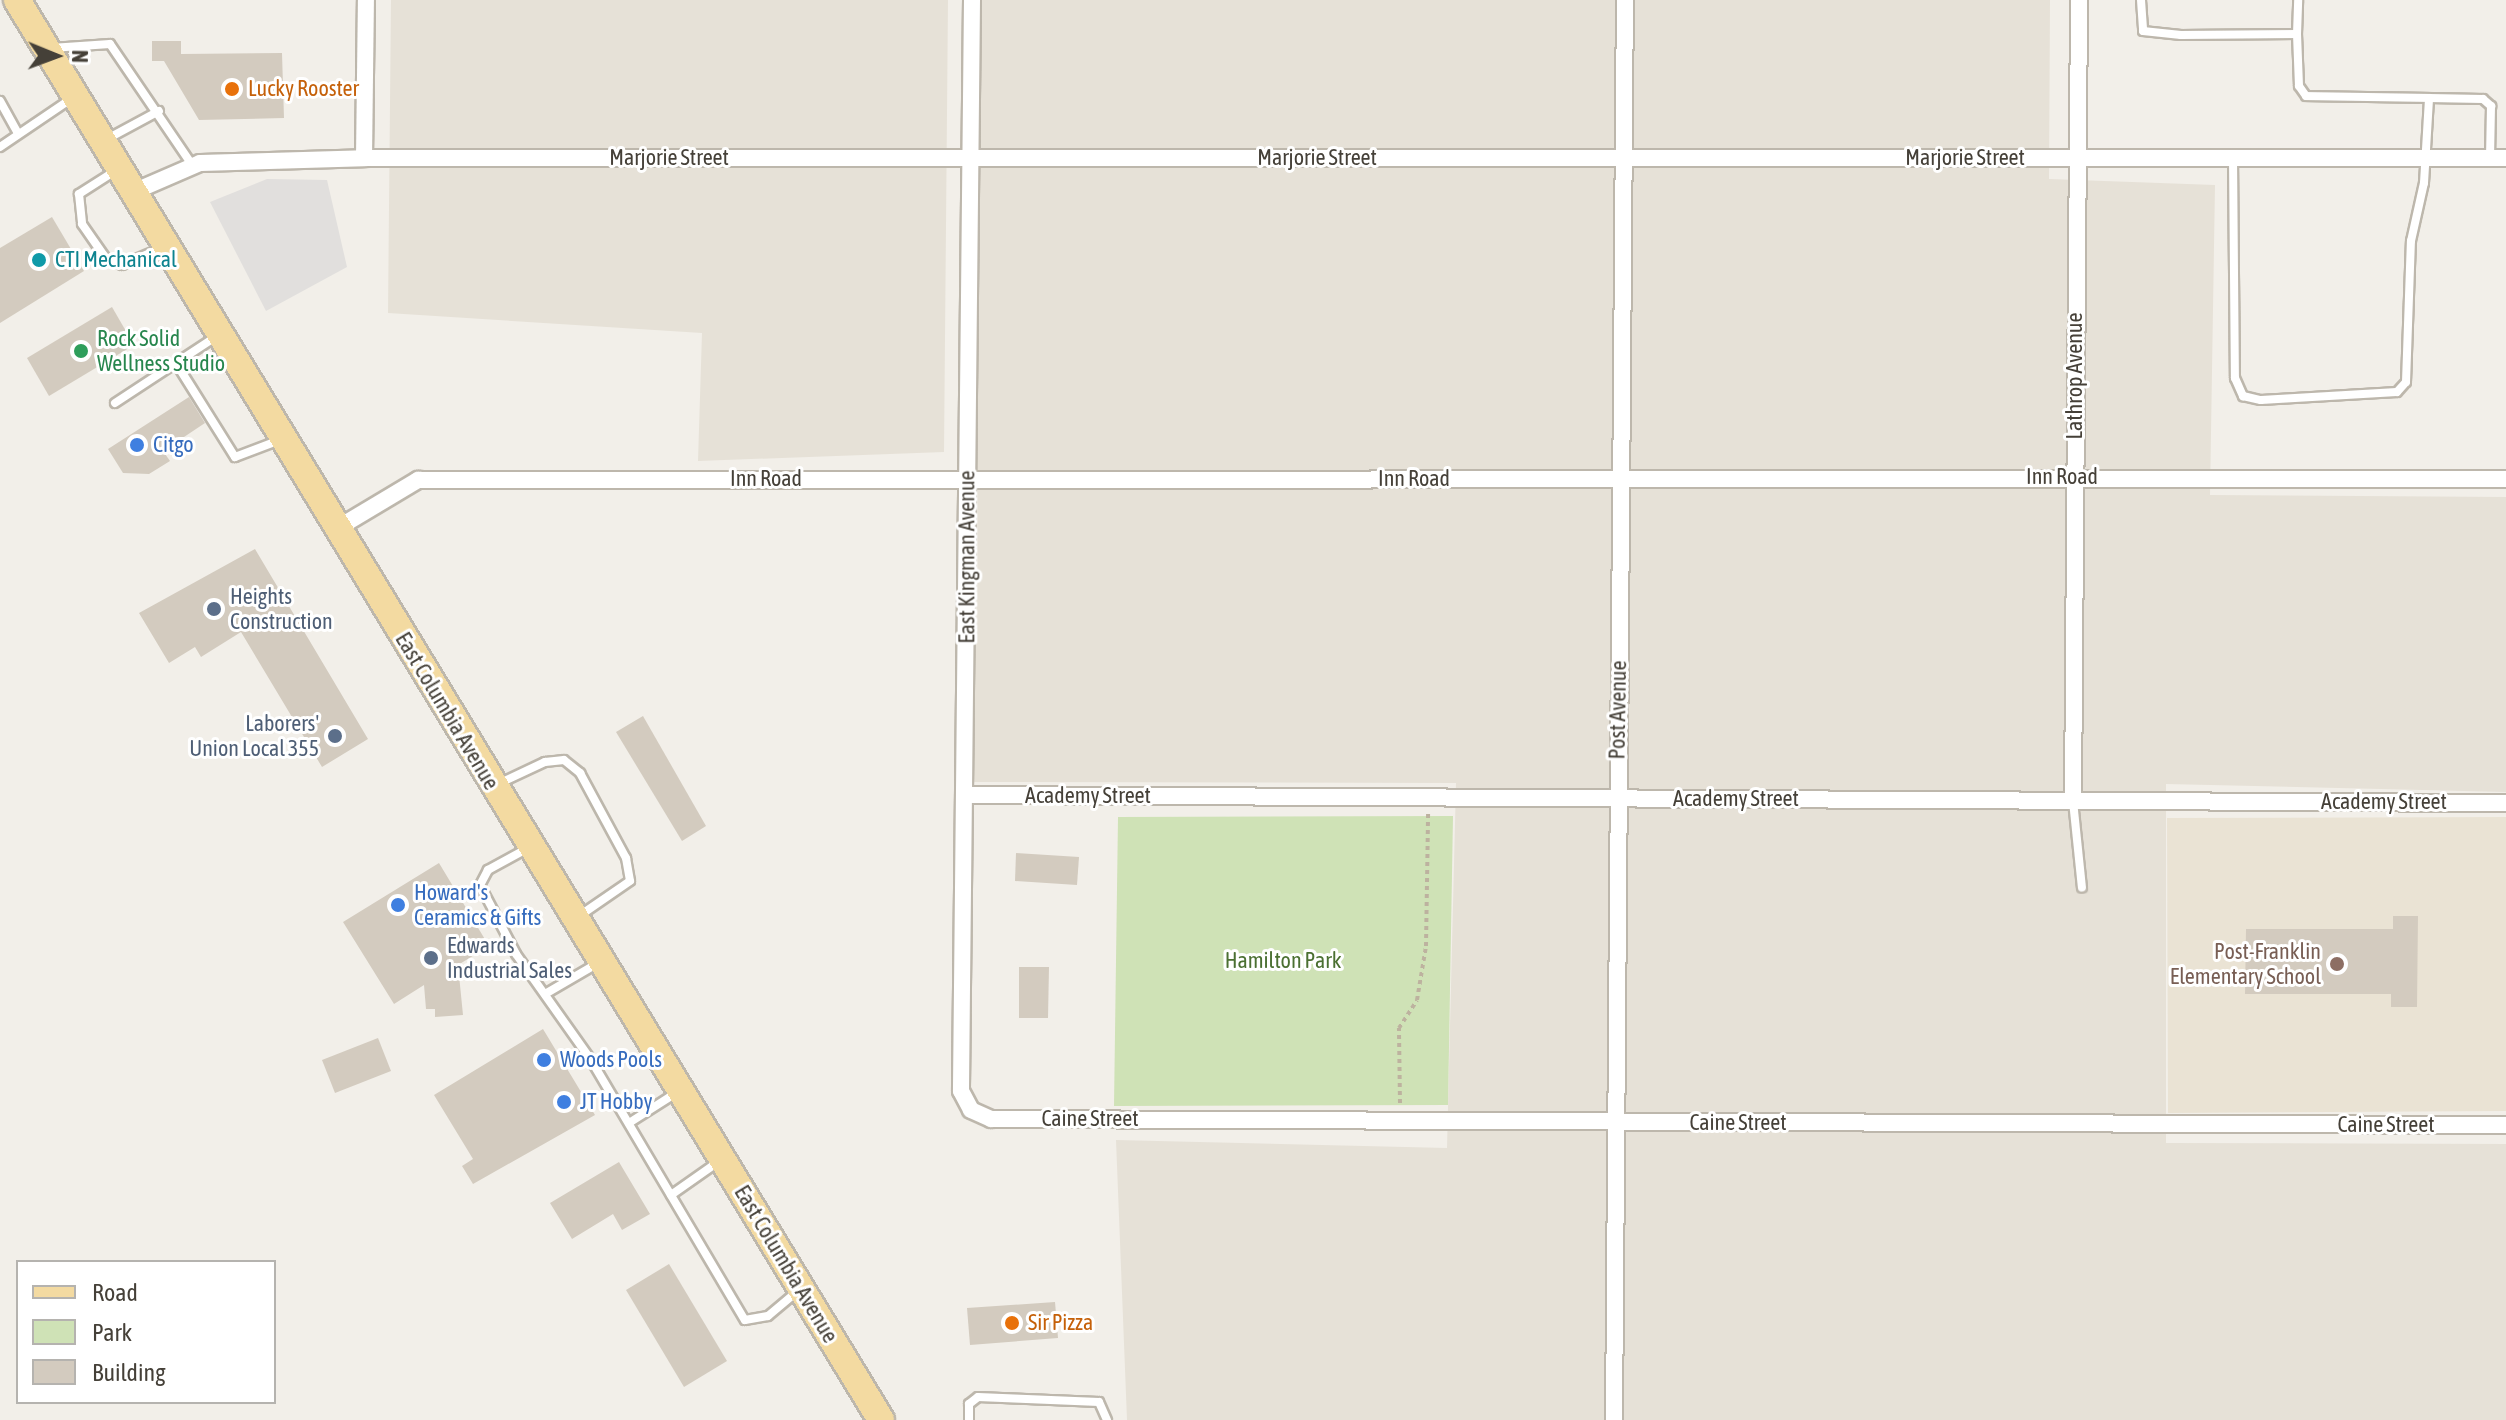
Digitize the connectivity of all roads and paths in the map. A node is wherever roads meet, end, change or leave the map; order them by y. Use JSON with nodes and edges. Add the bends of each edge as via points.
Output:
{"nodes":[{"id":1,"x":17,"y":0,"type":"edge"},
{"id":2,"x":366,"y":0,"type":"edge"},
{"id":3,"x":972,"y":0,"type":"edge"},
{"id":4,"x":1625,"y":0,"type":"edge"},
{"id":5,"x":2079,"y":0,"type":"edge"},
{"id":6,"x":2141,"y":0,"type":"edge"},
{"id":7,"x":2298,"y":0,"type":"edge"},
{"id":8,"x":2297,"y":34,"type":"junction"},
{"id":9,"x":46,"y":48,"type":"junction"},
{"id":10,"x":75,"y":96,"type":"junction"},
{"id":11,"x":2429,"y":98,"type":"junction"},
{"id":12,"x":0,"y":101,"type":"edge"},
{"id":13,"x":159,"y":111,"type":"junction"},
{"id":14,"x":18,"y":133,"type":"junction"},
{"id":15,"x":102,"y":141,"type":"junction"},
{"id":16,"x":0,"y":147,"type":"edge"},
{"id":17,"x":2426,"y":156,"type":"junction"},
{"id":18,"x":364,"y":158,"type":"junction"},
{"id":19,"x":1624,"y":158,"type":"junction"},
{"id":20,"x":2077,"y":158,"type":"junction"},
{"id":21,"x":2233,"y":158,"type":"junction"},
{"id":22,"x":2498,"y":158,"type":"edge"},
{"id":23,"x":971,"y":159,"type":"junction"},
{"id":24,"x":193,"y":166,"type":"junction"},
{"id":25,"x":119,"y":168,"type":"junction"},
{"id":26,"x":133,"y":192,"type":"junction"},
{"id":27,"x":165,"y":246,"type":"junction"},
{"id":28,"x":218,"y":336,"type":"junction"},
{"id":29,"x":176,"y":363,"type":"junction"},
{"id":30,"x":115,"y":403,"type":"dead end"},
{"id":31,"x":281,"y":439,"type":"junction"},
{"id":32,"x":2074,"y":476,"type":"junction"},
{"id":33,"x":967,"y":478,"type":"junction"},
{"id":34,"x":1620,"y":479,"type":"junction"},
{"id":35,"x":2506,"y":479,"type":"edge"},
{"id":36,"x":336,"y":529,"type":"junction"},
{"id":37,"x":493,"y":787,"type":"junction"},
{"id":38,"x":967,"y":795,"type":"junction"},
{"id":39,"x":1429,"y":798,"type":"junction"},
{"id":40,"x":1617,"y":799,"type":"junction"},
{"id":41,"x":2073,"y":800,"type":"junction"},
{"id":42,"x":2506,"y":803,"type":"edge"},
{"id":43,"x":530,"y":847,"type":"junction"},
{"id":44,"x":2082,"y":888,"type":"dead end"},
{"id":45,"x":575,"y":919,"type":"junction"},
{"id":46,"x":601,"y":962,"type":"junction"},
{"id":47,"x":545,"y":994,"type":"junction"},
{"id":48,"x":680,"y":1091,"type":"junction"},
{"id":49,"x":971,"y":1110,"type":"joint"},
{"id":50,"x":1404,"y":1121,"type":"junction"},
{"id":51,"x":1615,"y":1122,"type":"junction"},
{"id":52,"x":629,"y":1123,"type":"junction"},
{"id":53,"x":2506,"y":1125,"type":"edge"},
{"id":54,"x":722,"y":1160,"type":"junction"},
{"id":55,"x":671,"y":1195,"type":"junction"},
{"id":56,"x":801,"y":1288,"type":"junction"},
{"id":57,"x":881,"y":1420,"type":"edge"},
{"id":58,"x":969,"y":1420,"type":"edge"},
{"id":59,"x":1107,"y":1420,"type":"edge"},
{"id":60,"x":1614,"y":1420,"type":"edge"}],
"edges":[{"from":1,"to":9,"type":"main road","name":"East Columbia Avenue"},
{"from":2,"to":18,"type":"street"},
{"from":3,"to":23,"type":"street","name":"East Kingman Avenue"},
{"from":4,"to":19,"type":"street","name":"Post Avenue"},
{"from":5,"to":20,"type":"street","name":"Lathrop Avenue"},
{"from":6,"to":8,"type":"lane","via":[[2143,31]]},
{"from":7,"to":8,"type":"lane"},
{"from":8,"to":11,"type":"lane","via":[[2299,86],[2306,96]]},
{"from":9,"to":10,"type":"main road","name":"East Columbia Avenue"},
{"from":9,"to":13,"type":"lane","via":[[110,44]]},
{"from":10,"to":14,"type":"lane"},
{"from":10,"to":15,"type":"main road","name":"East Columbia Avenue"},
{"from":11,"to":17,"type":"lane"},
{"from":11,"to":22,"type":"lane","via":[[2483,99],[2491,106]]},
{"from":12,"to":14,"type":"lane"},
{"from":13,"to":15,"type":"lane"},
{"from":13,"to":24,"type":"lane"},
{"from":14,"to":16,"type":"lane"},
{"from":15,"to":25,"type":"main road","name":"East Columbia Avenue"},
{"from":17,"to":21,"type":"street","name":"Marjorie Street"},
{"from":17,"to":21,"type":"lane","via":[[2411,241],[2406,382],[2397,392],[2261,400],[2243,396],[2235,378]]},
{"from":17,"to":22,"type":"street","name":"Marjorie Street"},
{"from":18,"to":23,"type":"street","name":"Marjorie Street"},
{"from":18,"to":24,"type":"street","name":"Marjorie Street"},
{"from":19,"to":20,"type":"street","name":"Marjorie Street"},
{"from":19,"to":23,"type":"street","name":"Marjorie Street"},
{"from":19,"to":34,"type":"street","name":"Post Avenue"},
{"from":20,"to":21,"type":"street","name":"Marjorie Street"},
{"from":20,"to":32,"type":"street","name":"Lathrop Avenue"},
{"from":23,"to":33,"type":"street","name":"East Kingman Avenue"},
{"from":24,"to":26,"type":"street","name":"Marjorie Street"},
{"from":25,"to":26,"type":"main road","name":"East Columbia Avenue"},
{"from":25,"to":27,"type":"lane","via":[[79,194],[82,224],[107,260],[122,265]]},
{"from":26,"to":27,"type":"main road","name":"East Columbia Avenue"},
{"from":27,"to":28,"type":"main road","name":"East Columbia Avenue"},
{"from":28,"to":29,"type":"lane"},
{"from":28,"to":31,"type":"main road","name":"East Columbia Avenue"},
{"from":29,"to":30,"type":"lane"},
{"from":29,"to":31,"type":"lane","via":[[235,457]]},
{"from":31,"to":36,"type":"main road","name":"East Columbia Avenue"},
{"from":32,"to":34,"type":"street","name":"Inn Road"},
{"from":32,"to":35,"type":"street","name":"Inn Road"},
{"from":32,"to":41,"type":"street","name":"Lathrop Avenue"},
{"from":33,"to":34,"type":"street","name":"Inn Road"},
{"from":33,"to":36,"type":"street","name":"Inn Road","via":[[418,480]]},
{"from":33,"to":38,"type":"street","name":"East Kingman Avenue"},
{"from":34,"to":40,"type":"street","name":"Post Avenue"},
{"from":36,"to":37,"type":"main road","name":"East Columbia Avenue"},
{"from":37,"to":43,"type":"main road","name":"East Columbia Avenue"},
{"from":37,"to":45,"type":"lane","via":[[545,762],[564,760],[580,773],[626,858],[630,881]]},
{"from":38,"to":39,"type":"street","name":"Academy Street"},
{"from":38,"to":49,"type":"street","name":"East Kingman Avenue","via":[[961,1091]]},
{"from":39,"to":40,"type":"street","name":"Academy Street"},
{"from":39,"to":50,"type":"path","via":[[1426,946],[1420,990],[1397,1042]]},
{"from":40,"to":41,"type":"street","name":"Academy Street"},
{"from":40,"to":51,"type":"street","name":"Post Avenue"},
{"from":41,"to":42,"type":"street","name":"Academy Street"},
{"from":41,"to":44,"type":"lane"},
{"from":43,"to":45,"type":"main road","name":"East Columbia Avenue"},
{"from":43,"to":47,"type":"lane","via":[[488,870],[480,885]]},
{"from":45,"to":46,"type":"main road","name":"East Columbia Avenue"},
{"from":46,"to":47,"type":"lane"},
{"from":46,"to":48,"type":"main road","name":"East Columbia Avenue"},
{"from":47,"to":52,"type":"lane"},
{"from":48,"to":52,"type":"lane"},
{"from":48,"to":54,"type":"main road","name":"East Columbia Avenue"},
{"from":49,"to":50,"type":"street","name":"Caine Street","via":[[991,1119]]},
{"from":50,"to":51,"type":"street","name":"Caine Street"},
{"from":51,"to":53,"type":"street","name":"Caine Street"},
{"from":51,"to":60,"type":"street","name":"Post Avenue"},
{"from":52,"to":55,"type":"lane"},
{"from":54,"to":55,"type":"lane"},
{"from":54,"to":56,"type":"main road","name":"East Columbia Avenue"},
{"from":55,"to":56,"type":"lane","via":[[745,1320],[768,1316]]},
{"from":56,"to":57,"type":"main road","name":"East Columbia Avenue"},
{"from":58,"to":59,"type":"lane","via":[[978,1397],[1099,1402]]}]}
